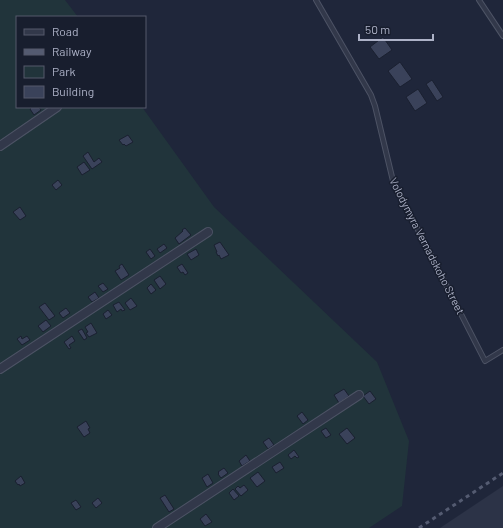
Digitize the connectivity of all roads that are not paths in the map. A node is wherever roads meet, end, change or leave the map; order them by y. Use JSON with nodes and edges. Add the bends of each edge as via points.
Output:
{"nodes":[{"id":1,"x":316,"y":0,"type":"edge"},
{"id":2,"x":479,"y":0,"type":"edge"},
{"id":3,"x":503,"y":36,"type":"edge"},
{"id":4,"x":56,"y":108,"type":"edge"},
{"id":5,"x":0,"y":146,"type":"edge"},
{"id":6,"x":208,"y":232,"type":"dead end"},
{"id":7,"x":503,"y":350,"type":"edge"},
{"id":8,"x":0,"y":370,"type":"edge"},
{"id":9,"x":359,"y":395,"type":"dead end"},
{"id":10,"x":157,"y":528,"type":"edge"}],
"edges":[{"from":1,"to":7,"type":"lane","name":"Volodymyra Vernadskoho Street","via":[[371,95],[393,182],[485,361]]},
{"from":2,"to":3,"type":"lane"},
{"from":4,"to":5,"type":"street"},
{"from":6,"to":8,"type":"street"},
{"from":9,"to":10,"type":"street"}]}
